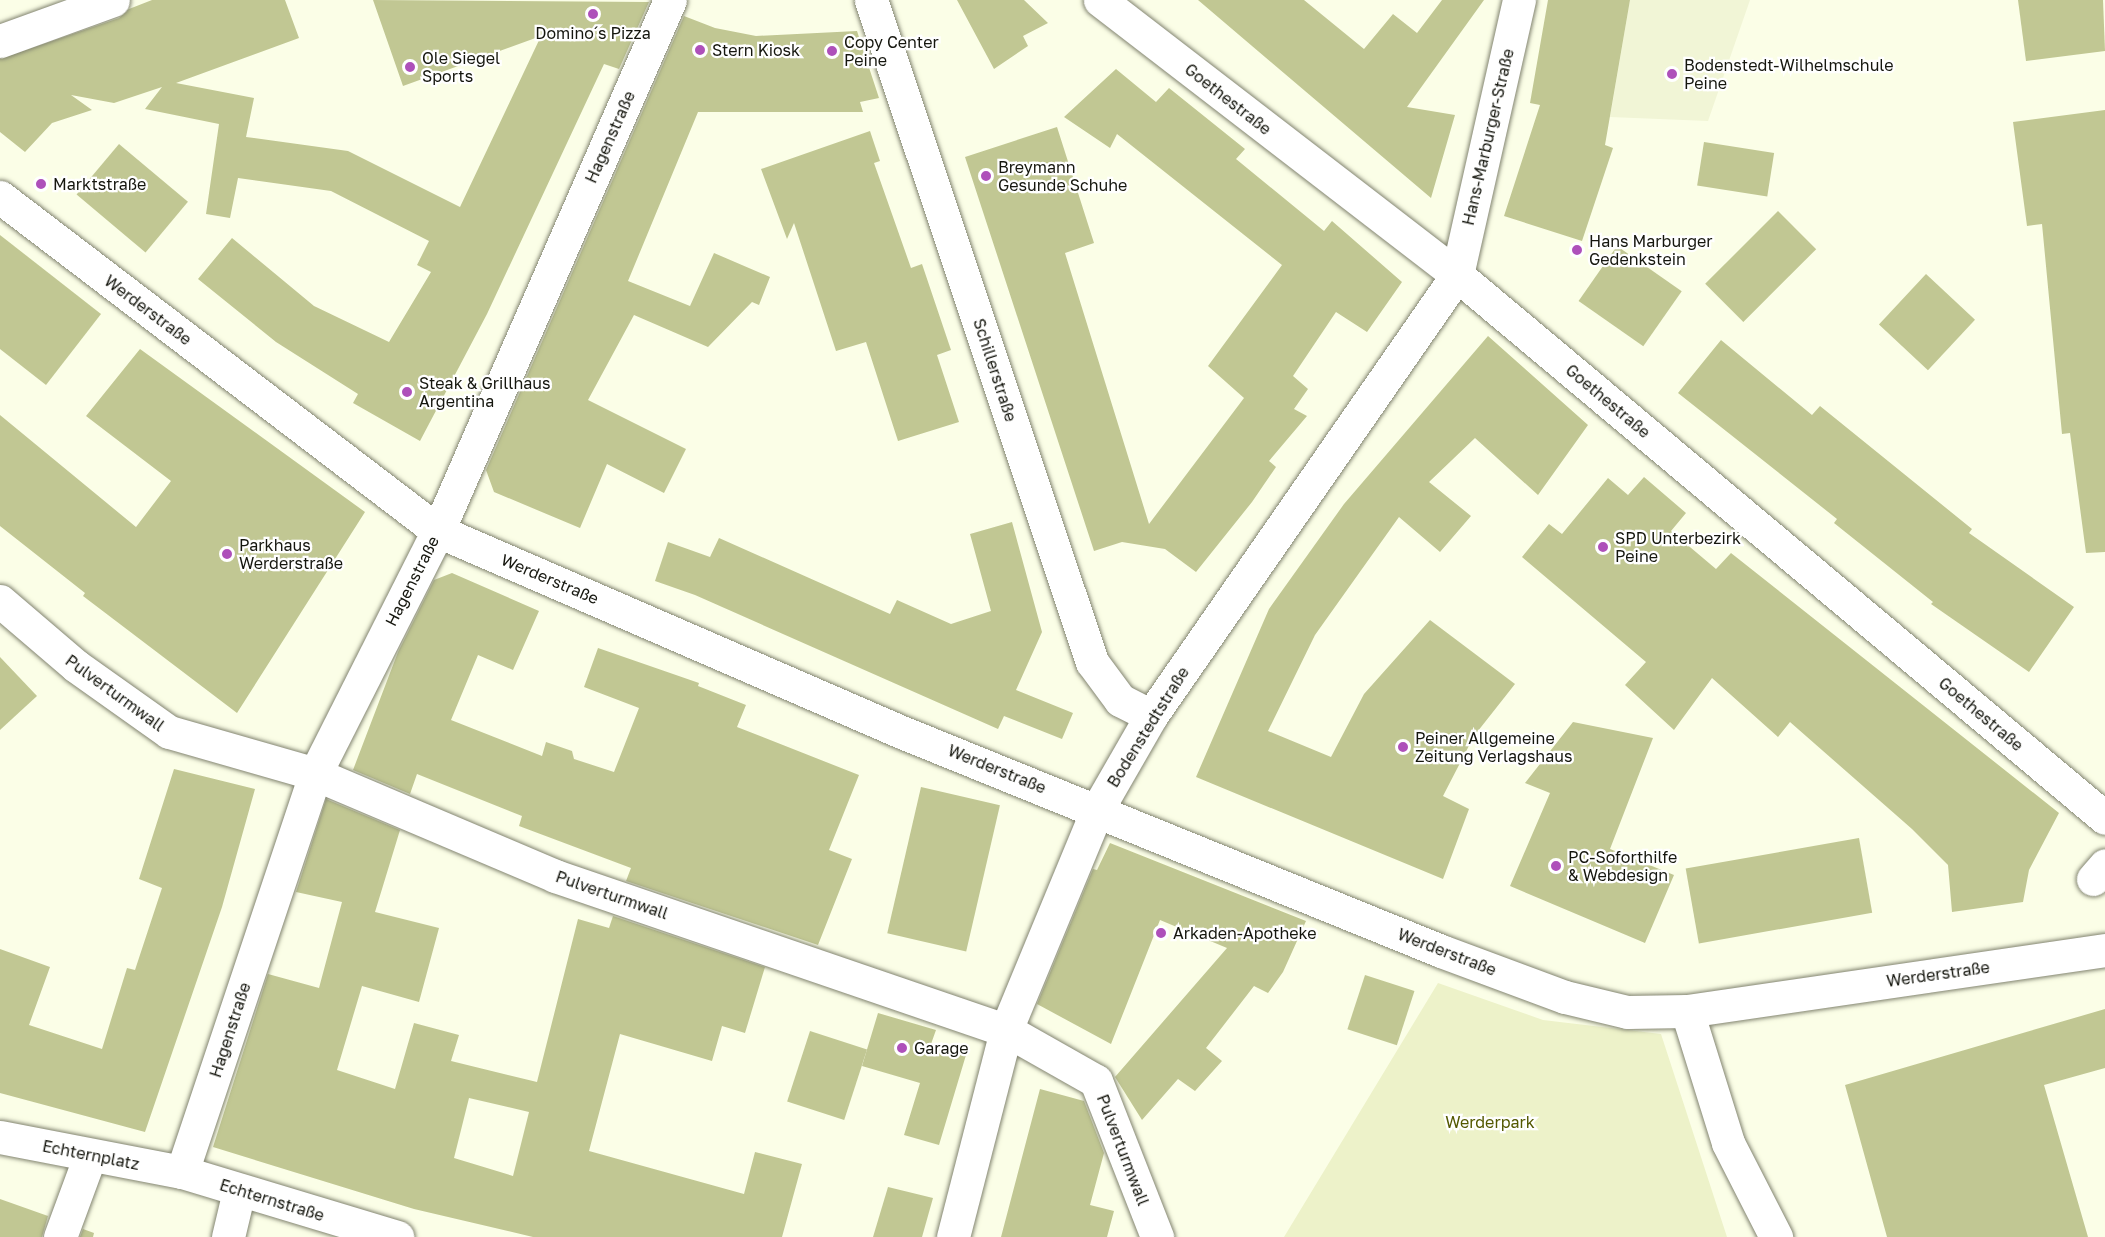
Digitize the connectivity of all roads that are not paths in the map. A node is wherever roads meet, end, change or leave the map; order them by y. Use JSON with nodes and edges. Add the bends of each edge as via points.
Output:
{"nodes":[{"id":1,"x":113,"y":0,"type":"edge"},
{"id":2,"x":670,"y":0,"type":"edge"},
{"id":3,"x":871,"y":0,"type":"edge"},
{"id":4,"x":1100,"y":0,"type":"edge"},
{"id":5,"x":1519,"y":0,"type":"edge"},
{"id":6,"x":0,"y":41,"type":"edge"},
{"id":7,"x":0,"y":197,"type":"edge"},
{"id":8,"x":1457,"y":275,"type":"junction"},
{"id":9,"x":438,"y":531,"type":"junction"},
{"id":10,"x":0,"y":602,"type":"edge"},
{"id":11,"x":1151,"y":716,"type":"junction"},
{"id":12,"x":315,"y":774,"type":"junction"},
{"id":13,"x":1097,"y":810,"type":"junction"},
{"id":14,"x":2105,"y":818,"type":"edge"},
{"id":15,"x":2105,"y":950,"type":"edge"},
{"id":16,"x":1687,"y":1011,"type":"junction"},
{"id":17,"x":1006,"y":1030,"type":"junction"},
{"id":18,"x":0,"y":1137,"type":"edge"},
{"id":19,"x":90,"y":1156,"type":"junction"},
{"id":20,"x":182,"y":1172,"type":"junction"},
{"id":21,"x":239,"y":1191,"type":"junction"},
{"id":22,"x":60,"y":1237,"type":"edge"},
{"id":23,"x":228,"y":1237,"type":"edge"},
{"id":24,"x":397,"y":1237,"type":"edge"},
{"id":25,"x":953,"y":1237,"type":"edge"},
{"id":26,"x":1157,"y":1237,"type":"edge"},
{"id":27,"x":1776,"y":1237,"type":"edge"}],
"edges":[{"from":1,"to":6,"type":"street"},
{"from":2,"to":9,"type":"street","name":"Hagenstraße"},
{"from":3,"to":11,"type":"street","name":"Schillerstraße","via":[[1092,662],[1120,700]]},
{"from":4,"to":8,"type":"street","name":"Goethestraße"},
{"from":5,"to":8,"type":"street","name":"Hans-Marburger-Straße"},
{"from":7,"to":9,"type":"street","name":"Werderstraße"},
{"from":8,"to":11,"type":"street","name":"Bodenstedtstraße"},
{"from":8,"to":14,"type":"street","name":"Goethestraße"},
{"from":9,"to":12,"type":"street","name":"Hagenstraße"},
{"from":9,"to":13,"type":"street","name":"Werderstraße","via":[[899,731]]},
{"from":10,"to":12,"type":"street","name":"Pulverturmwall","via":[[76,666],[169,732]]},
{"from":11,"to":13,"type":"street","name":"Bodenstedtstraße"},
{"from":12,"to":17,"type":"street","name":"Pulverturmwall","via":[[555,876]]},
{"from":12,"to":20,"type":"street","name":"Hagenstraße"},
{"from":13,"to":16,"type":"street","name":"Werderstraße","via":[[1565,997],[1627,1012]]},
{"from":13,"to":17,"type":"street","name":"Bodenstedtstraße"},
{"from":15,"to":16,"type":"street","name":"Werderstraße"},
{"from":16,"to":27,"type":"street","via":[[1728,1143]]},
{"from":17,"to":25,"type":"street","name":"Bodenstedtstraße"},
{"from":17,"to":26,"type":"street","name":"Pulverturmwall","via":[[1096,1080]]},
{"from":18,"to":19,"type":"street","name":"Echternplatz"},
{"from":19,"to":20,"type":"street","name":"Echternplatz"},
{"from":19,"to":22,"type":"street"},
{"from":20,"to":21,"type":"street","name":"Echternstraße"},
{"from":21,"to":23,"type":"street"},
{"from":21,"to":24,"type":"street","name":"Echternstraße"}]}
